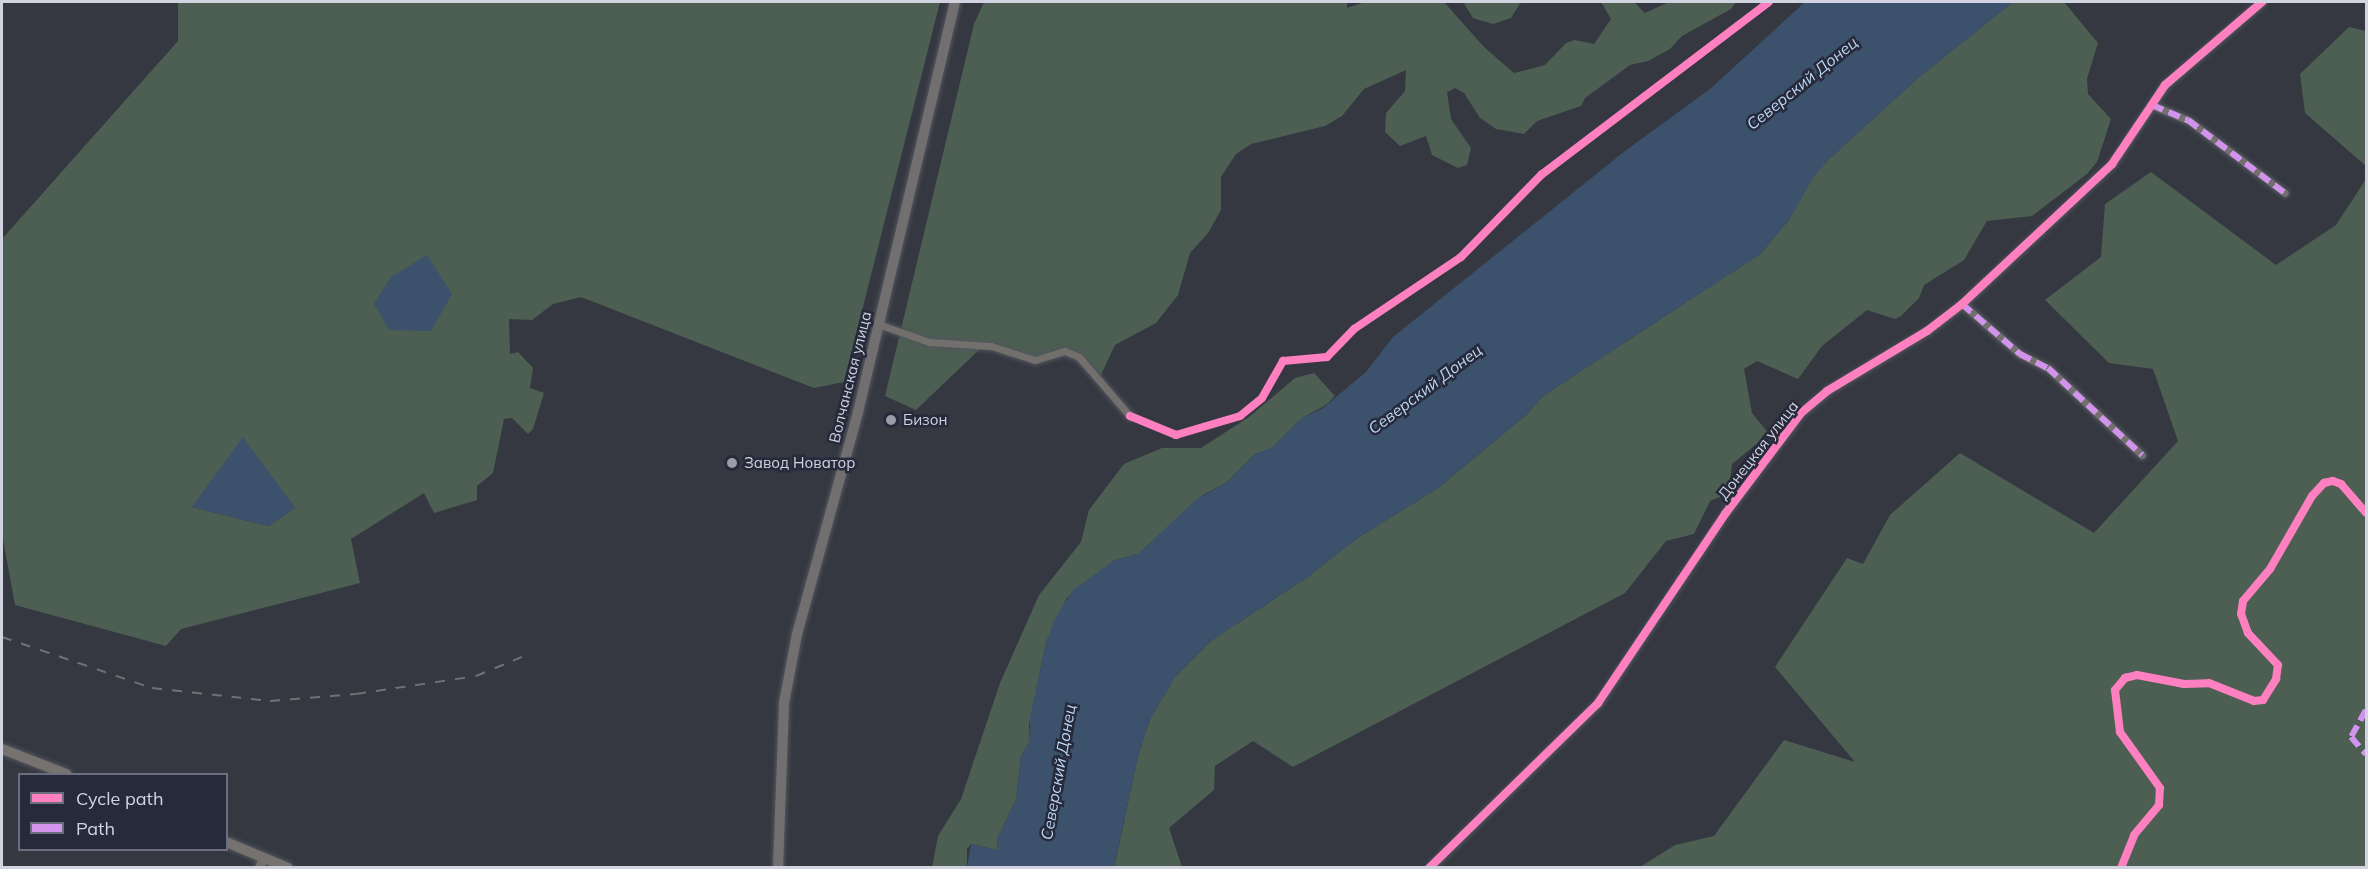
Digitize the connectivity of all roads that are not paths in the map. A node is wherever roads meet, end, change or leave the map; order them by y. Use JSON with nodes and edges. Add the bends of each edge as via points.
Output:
{"nodes":[{"id":1,"x":955,"y":2,"type":"edge"},
{"id":2,"x":2262,"y":2,"type":"edge"},
{"id":3,"x":2152,"y":105,"type":"junction"},
{"id":4,"x":2285,"y":193,"type":"dead end"},
{"id":5,"x":1962,"y":304,"type":"junction"},
{"id":6,"x":878,"y":324,"type":"junction"},
{"id":7,"x":1130,"y":416,"type":"dead end"},
{"id":8,"x":2142,"y":455,"type":"dead end"},
{"id":9,"x":2,"y":749,"type":"edge"},
{"id":10,"x":63,"y":773,"type":"edge"},
{"id":11,"x":228,"y":843,"type":"edge"},
{"id":12,"x":261,"y":862,"type":"edge"},
{"id":13,"x":288,"y":867,"type":"edge"},
{"id":14,"x":778,"y":867,"type":"edge"},
{"id":15,"x":1429,"y":867,"type":"edge"}],
"edges":[{"from":1,"to":6,"type":"main road","name":"Волчанская улица"},
{"from":2,"to":3,"type":"street","name":"Донецкая улица","via":[[2165,85]]},
{"from":3,"to":4,"type":"street","via":[[2188,120]]},
{"from":3,"to":5,"type":"street","name":"Донецкая улица","via":[[2112,164]]},
{"from":5,"to":8,"type":"street","via":[[2020,354],[2048,368]]},
{"from":5,"to":15,"type":"street","name":"Донецкая улица","via":[[1827,391],[1801,413],[1725,514],[1598,703]]},
{"from":6,"to":7,"type":"street","via":[[929,342],[991,346],[1035,360],[1065,351],[1087,365]]},
{"from":6,"to":14,"type":"main road","name":"Волчанская улица","via":[[801,618],[786,692]]},
{"from":9,"to":10,"type":"main road"},
{"from":11,"to":12,"type":"main road"},
{"from":12,"to":13,"type":"main road"}]}
